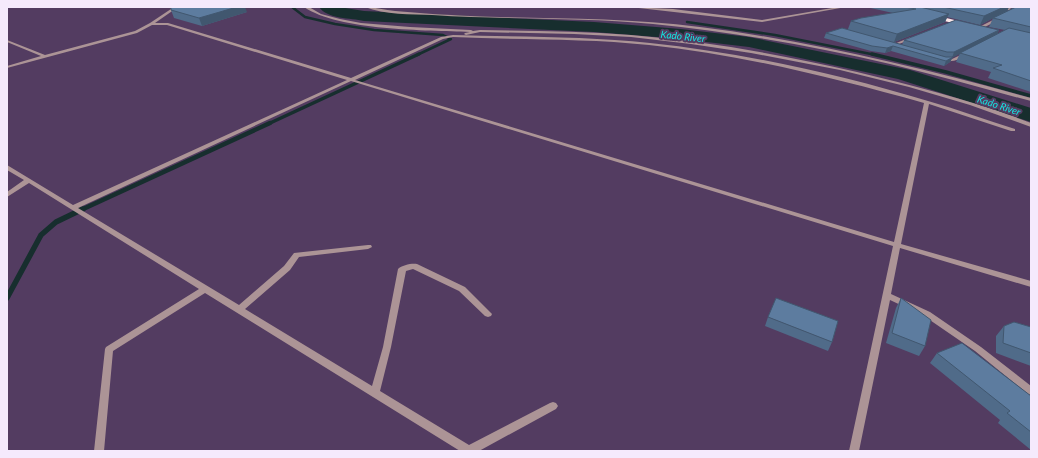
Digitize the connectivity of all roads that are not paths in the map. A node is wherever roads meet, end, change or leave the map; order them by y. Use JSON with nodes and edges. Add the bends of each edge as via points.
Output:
{"nodes":[{"id":1,"x":176,"y":7,"type":"edge"},
{"id":2,"x":306,"y":7,"type":"edge"},
{"id":3,"x":367,"y":7,"type":"edge"},
{"id":4,"x":632,"y":7,"type":"edge"},
{"id":5,"x":844,"y":7,"type":"edge"},
{"id":6,"x":1008,"y":7,"type":"edge"},
{"id":7,"x":930,"y":16,"type":"edge"},
{"id":8,"x":953,"y":22,"type":"junction"},
{"id":9,"x":151,"y":24,"type":"junction"},
{"id":10,"x":946,"y":24,"type":"edge"},
{"id":11,"x":980,"y":28,"type":"junction"},
{"id":12,"x":987,"y":30,"type":"edge"},
{"id":13,"x":480,"y":31,"type":"junction"},
{"id":14,"x":453,"y":36,"type":"junction"},
{"id":15,"x":916,"y":36,"type":"edge"},
{"id":16,"x":7,"y":41,"type":"edge"},
{"id":17,"x":887,"y":43,"type":"edge"},
{"id":18,"x":894,"y":45,"type":"junction"},
{"id":19,"x":901,"y":48,"type":"edge"},
{"id":20,"x":972,"y":50,"type":"edge"},
{"id":21,"x":46,"y":57,"type":"junction"},
{"id":22,"x":937,"y":58,"type":"edge"},
{"id":23,"x":7,"y":68,"type":"edge"},
{"id":24,"x":350,"y":80,"type":"junction"},
{"id":25,"x":1031,"y":100,"type":"edge"},
{"id":26,"x":927,"y":102,"type":"junction"},
{"id":27,"x":1031,"y":125,"type":"edge"},
{"id":28,"x":1013,"y":130,"type":"dead end"},
{"id":29,"x":7,"y":167,"type":"edge"},
{"id":30,"x":29,"y":180,"type":"junction"},
{"id":31,"x":7,"y":194,"type":"edge"},
{"id":32,"x":72,"y":208,"type":"junction"},
{"id":33,"x":897,"y":245,"type":"junction"},
{"id":34,"x":368,"y":247,"type":"dead end"},
{"id":35,"x":1031,"y":284,"type":"edge"},
{"id":36,"x":205,"y":289,"type":"junction"},
{"id":37,"x":887,"y":295,"type":"junction"},
{"id":38,"x":239,"y":310,"type":"junction"},
{"id":39,"x":488,"y":314,"type":"dead end"},
{"id":40,"x":1031,"y":391,"type":"edge"},
{"id":41,"x":375,"y":393,"type":"junction"},
{"id":42,"x":553,"y":406,"type":"dead end"},
{"id":43,"x":99,"y":451,"type":"edge"},
{"id":44,"x":469,"y":451,"type":"edge"},
{"id":45,"x":854,"y":451,"type":"edge"}],
"edges":[{"from":1,"to":9,"type":"street"},
{"from":2,"to":13,"type":"street","via":[[331,18],[379,26]]},
{"from":3,"to":25,"type":"street","via":[[408,13],[460,16],[630,21],[736,33],[875,58],[965,80]]},
{"from":4,"to":5,"type":"street","via":[[762,21]]},
{"from":6,"to":11,"type":"street","via":[[1011,12]]},
{"from":7,"to":8,"type":"main road"},
{"from":8,"to":10,"type":"street"},
{"from":8,"to":11,"type":"main road"},
{"from":9,"to":21,"type":"street","via":[[136,32]]},
{"from":9,"to":24,"type":"street","via":[[167,24]]},
{"from":11,"to":12,"type":"main road"},
{"from":13,"to":14,"type":"street"},
{"from":13,"to":27,"type":"street","via":[[631,36],[730,48],[824,65],[889,81],[981,107]]},
{"from":14,"to":24,"type":"street","via":[[442,38]]},
{"from":14,"to":26,"type":"street","via":[[602,41],[708,52],[787,66]]},
{"from":15,"to":18,"type":"street"},
{"from":16,"to":21,"type":"street"},
{"from":17,"to":18,"type":"street"},
{"from":18,"to":19,"type":"street"},
{"from":20,"to":22,"type":"street","via":[[953,60]]},
{"from":21,"to":23,"type":"street"},
{"from":24,"to":32,"type":"street"},
{"from":24,"to":33,"type":"street"},
{"from":26,"to":28,"type":"street"},
{"from":26,"to":33,"type":"street"},
{"from":29,"to":30,"type":"street"},
{"from":30,"to":31,"type":"street"},
{"from":30,"to":32,"type":"street"},
{"from":32,"to":36,"type":"street"},
{"from":33,"to":35,"type":"street"},
{"from":33,"to":37,"type":"street"},
{"from":34,"to":38,"type":"street","via":[[297,255],[287,268]]},
{"from":36,"to":38,"type":"street"},
{"from":36,"to":43,"type":"street","via":[[109,349]]},
{"from":37,"to":40,"type":"street","via":[[927,314],[978,349]]},
{"from":37,"to":45,"type":"street"},
{"from":38,"to":41,"type":"street"},
{"from":39,"to":41,"type":"street","via":[[462,289],[414,266],[402,269]]},
{"from":41,"to":44,"type":"street"},
{"from":42,"to":44,"type":"street"}]}
